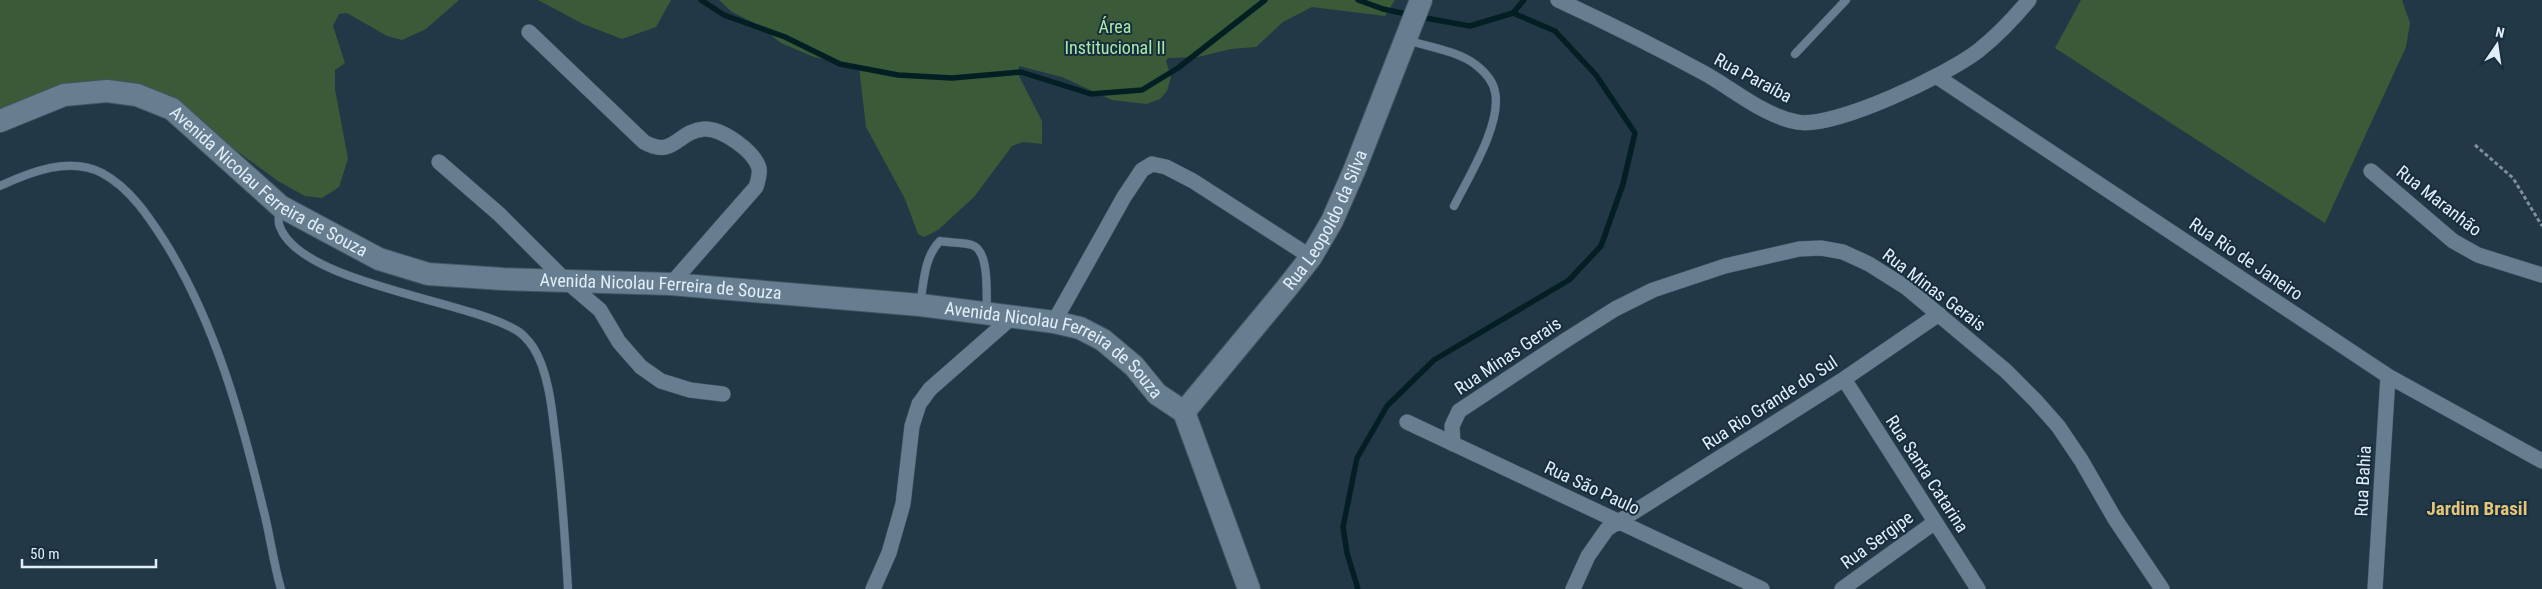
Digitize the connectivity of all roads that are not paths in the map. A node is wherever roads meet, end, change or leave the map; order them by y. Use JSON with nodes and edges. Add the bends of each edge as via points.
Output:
{"nodes":[{"id":1,"x":1420,"y":0,"type":"edge"},
{"id":2,"x":1558,"y":0,"type":"edge"},
{"id":3,"x":1846,"y":0,"type":"edge"},
{"id":4,"x":2029,"y":0,"type":"edge"},
{"id":5,"x":529,"y":32,"type":"dead end"},
{"id":6,"x":1404,"y":39,"type":"junction"},
{"id":7,"x":1795,"y":54,"type":"dead end"},
{"id":8,"x":1936,"y":76,"type":"junction"},
{"id":9,"x":0,"y":121,"type":"edge"},
{"id":10,"x":439,"y":162,"type":"dead end"},
{"id":11,"x":2371,"y":171,"type":"dead end"},
{"id":12,"x":0,"y":186,"type":"edge"},
{"id":13,"x":280,"y":206,"type":"junction"},
{"id":14,"x":1454,"y":206,"type":"dead end"},
{"id":15,"x":1311,"y":257,"type":"junction"},
{"id":16,"x":2542,"y":275,"type":"edge"},
{"id":17,"x":566,"y":281,"type":"junction"},
{"id":18,"x":671,"y":284,"type":"junction"},
{"id":19,"x":920,"y":306,"type":"junction"},
{"id":20,"x":987,"y":314,"type":"junction"},
{"id":21,"x":1939,"y":314,"type":"junction"},
{"id":22,"x":1011,"y":318,"type":"junction"},
{"id":23,"x":1054,"y":322,"type":"junction"},
{"id":24,"x":2388,"y":376,"type":"junction"},
{"id":25,"x":1844,"y":378,"type":"junction"},
{"id":26,"x":723,"y":394,"type":"dead end"},
{"id":27,"x":1184,"y":412,"type":"junction"},
{"id":28,"x":1407,"y":422,"type":"dead end"},
{"id":29,"x":1453,"y":444,"type":"junction"},
{"id":30,"x":2542,"y":461,"type":"edge"},
{"id":31,"x":1620,"y":522,"type":"junction"},
{"id":32,"x":1935,"y":522,"type":"junction"},
{"id":33,"x":1240,"y":568,"type":"junction"},
{"id":34,"x":281,"y":589,"type":"edge"},
{"id":35,"x":568,"y":589,"type":"edge"},
{"id":36,"x":873,"y":589,"type":"edge"},
{"id":37,"x":1249,"y":589,"type":"edge"},
{"id":38,"x":1260,"y":589,"type":"edge"},
{"id":39,"x":1573,"y":589,"type":"edge"},
{"id":40,"x":1762,"y":589,"type":"edge"},
{"id":41,"x":1842,"y":589,"type":"edge"},
{"id":42,"x":1978,"y":589,"type":"edge"},
{"id":43,"x":2162,"y":589,"type":"edge"},
{"id":44,"x":2375,"y":589,"type":"edge"}],
"edges":[{"from":1,"to":6,"type":"street","name":"Rua Leopoldo da Silva"},
{"from":2,"to":8,"type":"street","name":"Rua Paraíba","via":[[1704,74],[1778,116],[1799,122],[1844,115]]},
{"from":3,"to":7,"type":"lane"},
{"from":4,"to":8,"type":"street","name":"Rua Paraíba","via":[[2007,26],[1977,52]]},
{"from":5,"to":18,"type":"street","via":[[644,142],[655,148],[667,148],[690,133],[705,129],[728,136],[755,161],[759,178],[756,187]]},
{"from":6,"to":14,"type":"lane","via":[[1474,64],[1491,79],[1496,93],[1494,121]]},
{"from":6,"to":15,"type":"street","name":"Rua Leopoldo da Silva","via":[[1354,171]]},
{"from":8,"to":24,"type":"street","name":"Rua Rio de Janeiro"},
{"from":9,"to":13,"type":"street","name":"Avenida Nicolau Ferreira de Souza","via":[[64,95],[107,91],[137,95],[172,108]]},
{"from":10,"to":17,"type":"street","via":[[499,214]]},
{"from":11,"to":16,"type":"street","name":"Rua Maranhão","via":[[2453,241],[2478,255]]},
{"from":12,"to":34,"type":"lane","via":[[52,167],[82,167],[102,173],[145,211],[187,278],[222,365],[241,420]]},
{"from":13,"to":17,"type":"street","name":"Avenida Nicolau Ferreira de Souza","via":[[379,260],[428,274]]},
{"from":13,"to":35,"type":"lane","via":[[279,226],[286,238],[305,254],[342,273],[494,319],[517,330],[533,348],[550,391],[562,486]]},
{"from":15,"to":23,"type":"street","via":[[1193,181],[1166,167],[1152,164],[1142,170],[1124,197]]},
{"from":15,"to":27,"type":"street","name":"Rua Leopoldo da Silva"},
{"from":17,"to":18,"type":"street","name":"Avenida Nicolau Ferreira de Souza"},
{"from":17,"to":26,"type":"street","via":[[600,310],[619,342],[641,367],[661,381],[690,390]]},
{"from":18,"to":19,"type":"street","name":"Avenida Nicolau Ferreira de Souza"},
{"from":19,"to":20,"type":"street","name":"Avenida Nicolau Ferreira de Souza"},
{"from":19,"to":20,"type":"lane","via":[[928,260],[940,242],[973,246],[982,253]]},
{"from":20,"to":22,"type":"street","name":"Avenida Nicolau Ferreira de Souza"},
{"from":21,"to":25,"type":"street","name":"Rua Rio Grande do Sul"},
{"from":21,"to":29,"type":"street","name":"Rua Minas Gerais","via":[[1877,269],[1843,252],[1799,249],[1725,266],[1653,290],[1615,309],[1558,345],[1459,411],[1453,421]]},
{"from":21,"to":43,"type":"street","name":"Rua Minas Gerais","via":[[2006,371],[2058,426]]},
{"from":22,"to":23,"type":"street","name":"Avenida Nicolau Ferreira de Souza"},
{"from":22,"to":36,"type":"street","via":[[930,389],[919,404],[912,426],[902,504],[889,552]]},
{"from":23,"to":27,"type":"street","name":"Avenida Nicolau Ferreira de Souza","via":[[1080,328],[1103,340],[1134,366],[1157,394]]},
{"from":24,"to":30,"type":"street","name":"Rua Rio de Janeiro"},
{"from":24,"to":44,"type":"street","name":"Rua Bahia"},
{"from":25,"to":31,"type":"street","name":"Rua Rio Grande do Sul"},
{"from":25,"to":32,"type":"street","name":"Rua Santa Catarina"},
{"from":27,"to":33,"type":"street","name":"Avenida Nicolau Ferreira de Souza"},
{"from":28,"to":29,"type":"street","name":"Rua São Paulo"},
{"from":29,"to":31,"type":"street","name":"Rua São Paulo"},
{"from":31,"to":39,"type":"street","name":"Rua Rio Grande do Sul","via":[[1607,529]]},
{"from":31,"to":40,"type":"street","name":"Rua São Paulo"},
{"from":32,"to":41,"type":"street","name":"Rua Sergipe"},
{"from":32,"to":42,"type":"street","name":"Rua Santa Catarina"},
{"from":33,"to":37,"type":"street","name":"Avenida Nicolau Ferreira de Souza"},
{"from":33,"to":38,"type":"street","name":"Avenida Nicolau Ferreira de Souza"}]}
